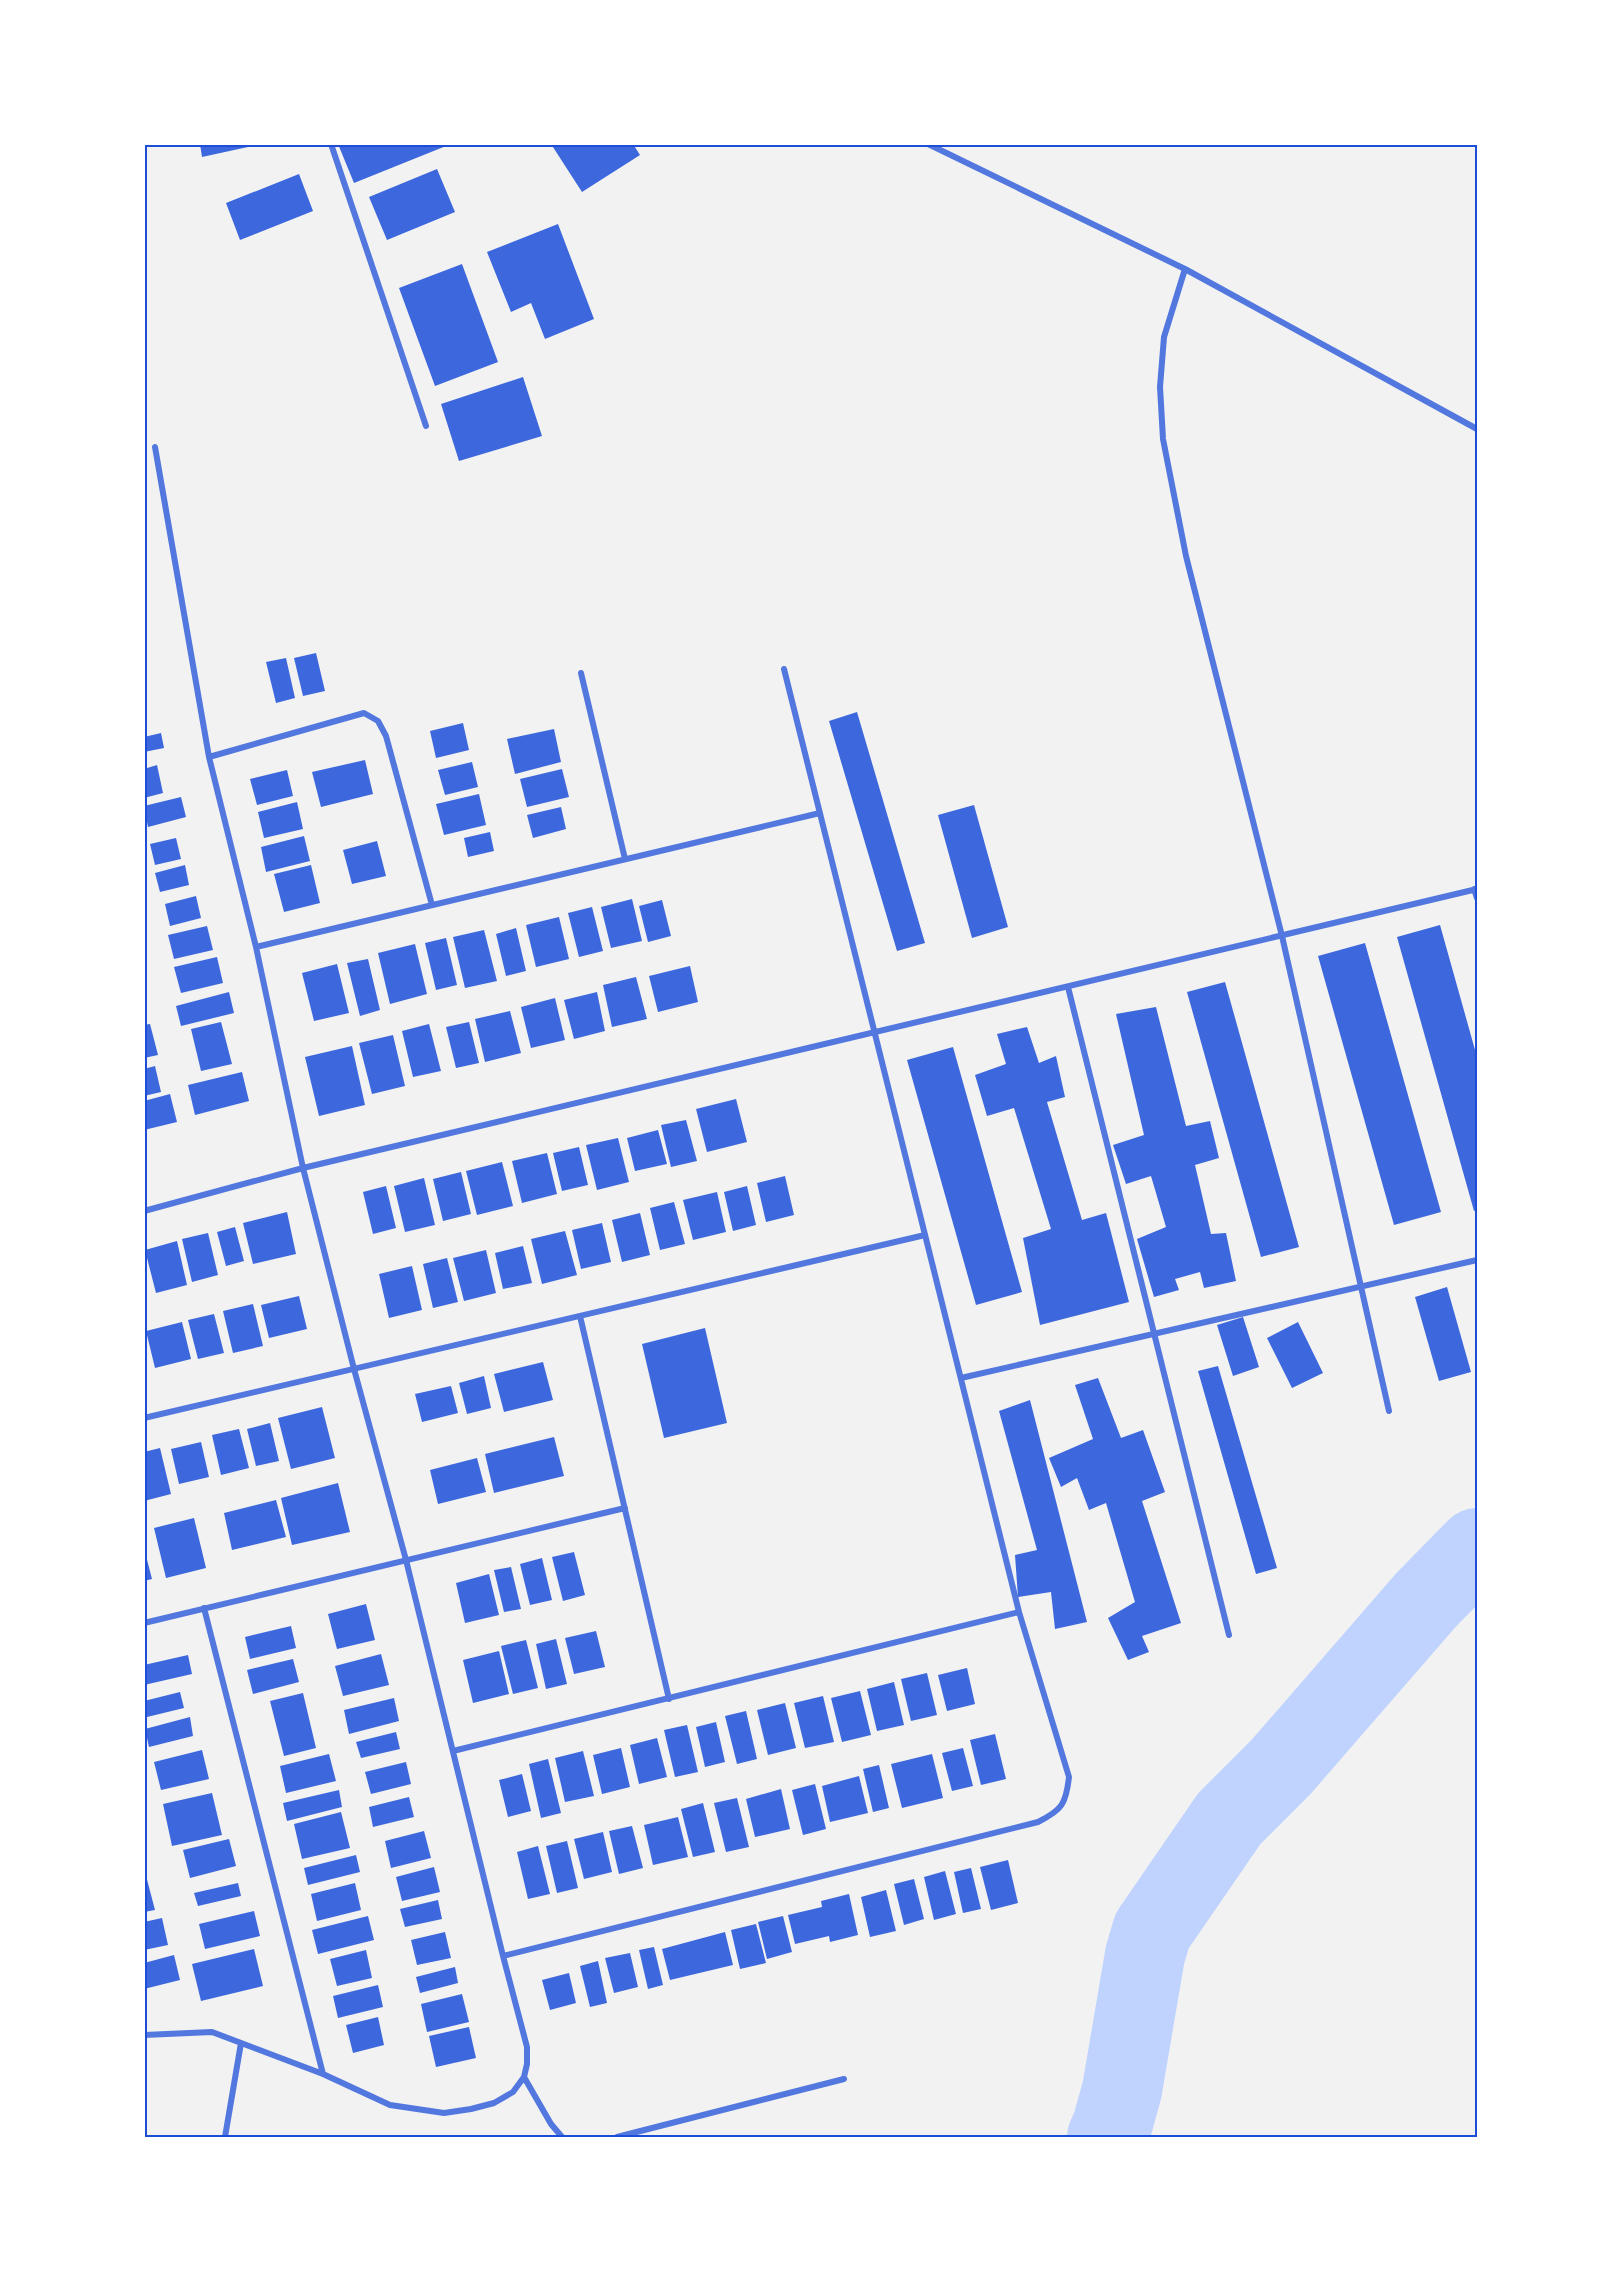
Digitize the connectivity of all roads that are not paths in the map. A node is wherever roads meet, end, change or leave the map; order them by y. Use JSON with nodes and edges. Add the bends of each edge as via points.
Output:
{"nodes":[{"id":1,"x":331,"y":144,"type":"edge"},
{"id":2,"x":928,"y":144,"type":"edge"},
{"id":3,"x":1185,"y":268,"type":"junction"},
{"id":4,"x":426,"y":426,"type":"dead end"},
{"id":5,"x":1477,"y":429,"type":"edge"},
{"id":6,"x":155,"y":447,"type":"dead end"},
{"id":7,"x":784,"y":669,"type":"dead end"},
{"id":8,"x":581,"y":673,"type":"dead end"},
{"id":9,"x":209,"y":757,"type":"junction"},
{"id":10,"x":819,"y":813,"type":"junction"},
{"id":11,"x":626,"y":859,"type":"junction"},
{"id":12,"x":1476,"y":889,"type":"edge"},
{"id":13,"x":1477,"y":898,"type":"edge"},
{"id":14,"x":432,"y":905,"type":"junction"},
{"id":15,"x":1282,"y":936,"type":"junction"},
{"id":16,"x":256,"y":947,"type":"junction"},
{"id":17,"x":1068,"y":987,"type":"junction"},
{"id":18,"x":875,"y":1032,"type":"junction"},
{"id":19,"x":303,"y":1168,"type":"junction"},
{"id":20,"x":144,"y":1211,"type":"edge"},
{"id":21,"x":925,"y":1235,"type":"junction"},
{"id":22,"x":1477,"y":1260,"type":"edge"},
{"id":23,"x":1361,"y":1286,"type":"junction"},
{"id":24,"x":580,"y":1316,"type":"junction"},
{"id":25,"x":1154,"y":1334,"type":"junction"},
{"id":26,"x":354,"y":1369,"type":"junction"},
{"id":27,"x":961,"y":1378,"type":"junction"},
{"id":28,"x":1389,"y":1411,"type":"dead end"},
{"id":29,"x":144,"y":1418,"type":"edge"},
{"id":30,"x":625,"y":1508,"type":"junction"},
{"id":31,"x":406,"y":1560,"type":"junction"},
{"id":32,"x":204,"y":1608,"type":"junction"},
{"id":33,"x":1019,"y":1612,"type":"junction"},
{"id":34,"x":144,"y":1623,"type":"edge"},
{"id":35,"x":1229,"y":1635,"type":"dead end"},
{"id":36,"x":669,"y":1698,"type":"junction"},
{"id":37,"x":453,"y":1751,"type":"junction"},
{"id":38,"x":503,"y":1956,"type":"junction"},
{"id":39,"x":144,"y":2035,"type":"edge"},
{"id":40,"x":241,"y":2043,"type":"junction"},
{"id":41,"x":323,"y":2074,"type":"junction"},
{"id":42,"x":524,"y":2078,"type":"junction"},
{"id":43,"x":844,"y":2079,"type":"dead end"},
{"id":44,"x":225,"y":2137,"type":"edge"},
{"id":45,"x":562,"y":2137,"type":"edge"},
{"id":46,"x":617,"y":2137,"type":"edge"}],
"edges":[{"from":1,"to":4,"type":"street"},
{"from":2,"to":3,"type":"street"},
{"from":3,"to":5,"type":"street"},
{"from":3,"to":15,"type":"street","via":[[1164,337],[1160,387],[1163,439],[1186,556]]},
{"from":6,"to":9,"type":"street"},
{"from":7,"to":10,"type":"street"},
{"from":8,"to":11,"type":"street"},
{"from":9,"to":14,"type":"street","via":[[364,713],[378,721],[386,735]]},
{"from":9,"to":16,"type":"street"},
{"from":10,"to":11,"type":"street"},
{"from":10,"to":18,"type":"street"},
{"from":11,"to":14,"type":"street"},
{"from":12,"to":13,"type":"street"},
{"from":12,"to":15,"type":"street"},
{"from":14,"to":16,"type":"street"},
{"from":15,"to":17,"type":"street"},
{"from":15,"to":23,"type":"street"},
{"from":16,"to":19,"type":"street"},
{"from":17,"to":18,"type":"street"},
{"from":17,"to":25,"type":"street"},
{"from":18,"to":19,"type":"street"},
{"from":18,"to":21,"type":"street"},
{"from":19,"to":20,"type":"street"},
{"from":19,"to":26,"type":"street"},
{"from":21,"to":24,"type":"street"},
{"from":21,"to":27,"type":"street"},
{"from":22,"to":23,"type":"street"},
{"from":23,"to":25,"type":"street"},
{"from":23,"to":28,"type":"street"},
{"from":24,"to":26,"type":"street"},
{"from":24,"to":30,"type":"street"},
{"from":25,"to":27,"type":"street"},
{"from":25,"to":35,"type":"street"},
{"from":26,"to":29,"type":"street"},
{"from":26,"to":31,"type":"street"},
{"from":27,"to":33,"type":"street"},
{"from":30,"to":31,"type":"street"},
{"from":30,"to":36,"type":"street"},
{"from":31,"to":32,"type":"street"},
{"from":31,"to":37,"type":"street"},
{"from":32,"to":34,"type":"street"},
{"from":32,"to":41,"type":"street"},
{"from":33,"to":36,"type":"street"},
{"from":33,"to":38,"type":"street","via":[[1068,1778],[1062,1806],[1051,1815],[1038,1822]]},
{"from":36,"to":37,"type":"street"},
{"from":37,"to":38,"type":"street"},
{"from":38,"to":42,"type":"street","via":[[527,2047]]},
{"from":39,"to":40,"type":"street","via":[[212,2032]]},
{"from":40,"to":41,"type":"street"},
{"from":40,"to":44,"type":"street"},
{"from":41,"to":42,"type":"street","via":[[390,2105],[444,2113],[494,2103],[513,2092]]},
{"from":42,"to":45,"type":"street"},
{"from":43,"to":46,"type":"street"}]}
